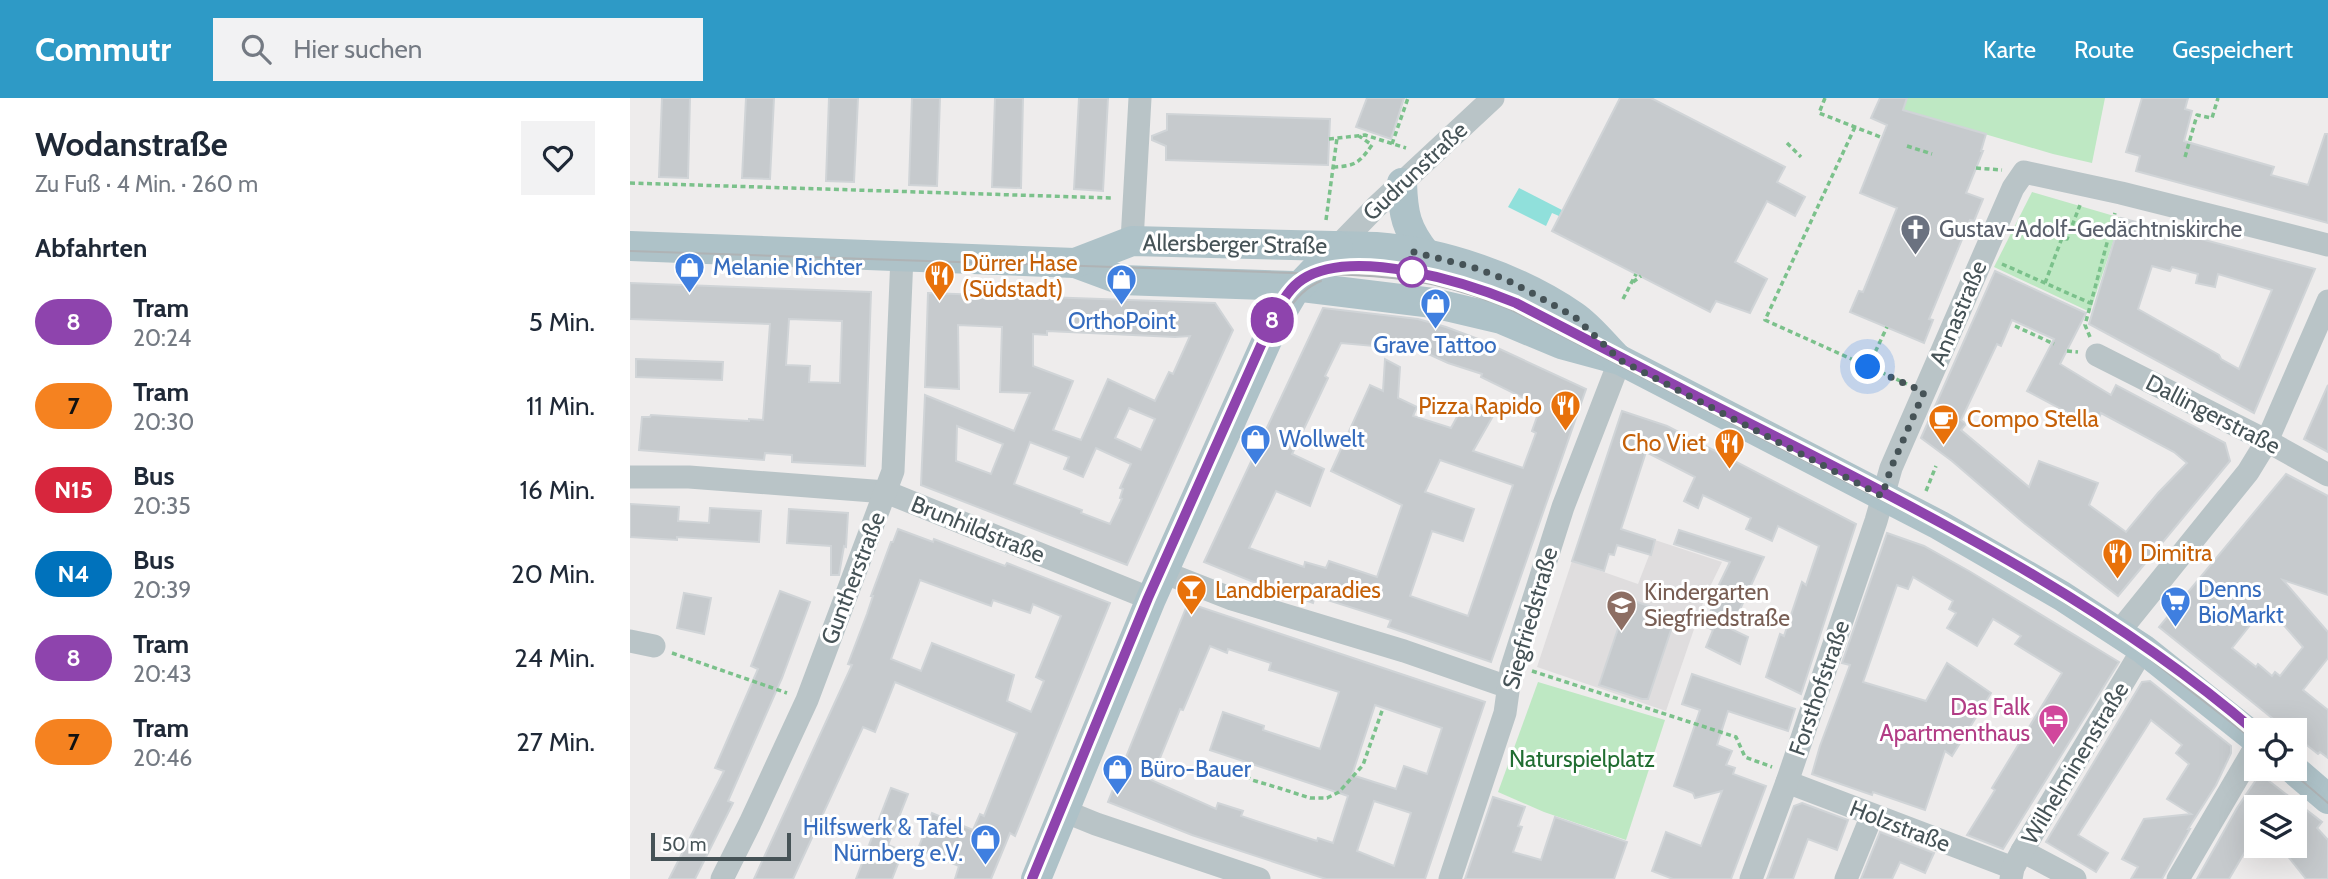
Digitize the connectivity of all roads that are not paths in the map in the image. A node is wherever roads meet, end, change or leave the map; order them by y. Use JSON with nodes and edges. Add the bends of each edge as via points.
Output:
{"nodes":[{"id":1,"x":1140,"y":98,"type":"edge"},
{"id":2,"x":1493,"y":98,"type":"edge"},
{"id":3,"x":1402,"y":183,"type":"junction"},
{"id":4,"x":1332,"y":233,"type":"junction"},
{"id":5,"x":1132,"y":241,"type":"junction"},
{"id":6,"x":2328,"y":245,"type":"edge"},
{"id":7,"x":630,"y":246,"type":"edge"},
{"id":8,"x":1426,"y":254,"type":"junction"},
{"id":9,"x":902,"y":256,"type":"junction"},
{"id":10,"x":1075,"y":263,"type":"junction"},
{"id":11,"x":1298,"y":286,"type":"junction"},
{"id":12,"x":2328,"y":301,"type":"edge"},
{"id":13,"x":2097,"y":355,"type":"road end"},
{"id":14,"x":1620,"y":360,"type":"junction"},
{"id":15,"x":2267,"y":441,"type":"junction"},
{"id":16,"x":2328,"y":475,"type":"edge"},
{"id":17,"x":630,"y":477,"type":"edge"},
{"id":18,"x":886,"y":492,"type":"junction"},
{"id":19,"x":1882,"y":496,"type":"junction"},
{"id":20,"x":1163,"y":572,"type":"junction"},
{"id":21,"x":1151,"y":599,"type":"junction"},
{"id":22,"x":2119,"y":632,"type":"junction"},
{"id":23,"x":630,"y":641,"type":"edge"},
{"id":24,"x":653,"y":646,"type":"road end"},
{"id":25,"x":2143,"y":649,"type":"junction"},
{"id":26,"x":1509,"y":679,"type":"junction"},
{"id":27,"x":2244,"y":729,"type":"edge"},
{"id":28,"x":2244,"y":766,"type":"edge"},
{"id":29,"x":1789,"y":778,"type":"junction"},
{"id":30,"x":2307,"y":781,"type":"edge"},
{"id":31,"x":2328,"y":799,"type":"edge"},
{"id":32,"x":1064,"y":811,"type":"junction"},
{"id":33,"x":1872,"y":816,"type":"junction"},
{"id":34,"x":2016,"y":866,"type":"edge"},
{"id":35,"x":722,"y":879,"type":"edge"},
{"id":36,"x":1036,"y":879,"type":"edge"},
{"id":37,"x":1259,"y":879,"type":"edge"},
{"id":38,"x":1450,"y":879,"type":"edge"},
{"id":39,"x":1751,"y":879,"type":"edge"},
{"id":40,"x":1846,"y":879,"type":"edge"},
{"id":41,"x":2075,"y":879,"type":"edge"},
{"id":42,"x":2178,"y":879,"type":"edge"}],
"edges":[{"from":1,"to":5,"type":"street"},
{"from":2,"to":3,"type":"street","name":"Gudrunstraße"},
{"from":3,"to":4,"type":"street","name":"Gudrunstraße"},
{"from":3,"to":8,"type":"main road","via":[[1406,220]]},
{"from":4,"to":5,"type":"main road","name":"Allersberger Straße"},
{"from":4,"to":8,"type":"main road","name":"Allersberger Straße"},
{"from":4,"to":11,"type":"main road"},
{"from":5,"to":10,"type":"main road","name":"Allersberger Straße"},
{"from":6,"to":19,"type":"street","name":"Annastraße","via":[[2024,173],[1983,256]]},
{"from":7,"to":9,"type":"main road","name":"Allersberger Straße"},
{"from":8,"to":14,"type":"main road","name":"Allersberger Straße","via":[[1497,276],[1530,292],[1575,317]]},
{"from":9,"to":10,"type":"main road","name":"Allersberger Straße"},
{"from":9,"to":18,"type":"street","name":"Guntherstraße","via":[[893,471]]},
{"from":10,"to":11,"type":"main road","name":"Allersberger Straße","via":[[1121,280]]},
{"from":11,"to":14,"type":"main road","name":"Allersberger Straße","via":[[1450,306]]},
{"from":11,"to":20,"type":"main road","via":[[1273,327]]},
{"from":12,"to":15,"type":"street"},
{"from":13,"to":15,"type":"street","name":"Dallingerstraße"},
{"from":14,"to":19,"type":"main road","name":"Allersberger Straße"},
{"from":14,"to":26,"type":"street","name":"Siegfriedstraße","via":[[1563,507]]},
{"from":15,"to":16,"type":"street","name":"Dallingerstraße"},
{"from":15,"to":22,"type":"street","via":[[2248,472]]},
{"from":17,"to":18,"type":"street","name":"Brunhildstraße"},
{"from":18,"to":21,"type":"street","name":"Brunhildstraße"},
{"from":18,"to":35,"type":"street","name":"Guntherstraße","via":[[807,700]]},
{"from":19,"to":22,"type":"main road","name":"Allersberger Straße","via":[[1962,537]]},
{"from":19,"to":29,"type":"street","name":"Forsthofstraße"},
{"from":20,"to":21,"type":"main road"},
{"from":20,"to":26,"type":"street","via":[[1232,599]]},
{"from":21,"to":32,"type":"main road"},
{"from":22,"to":25,"type":"main road","name":"Allersberger Straße"},
{"from":23,"to":24,"type":"street"},
{"from":25,"to":27,"type":"main road","name":"Allersberger Straße"},
{"from":25,"to":34,"type":"street","name":"Wilhelminenstraße"},
{"from":26,"to":38,"type":"street","name":"Siegfriedstraße","via":[[1505,713]]},
{"from":28,"to":42,"type":"street"},
{"from":29,"to":33,"type":"street","name":"Holzstraße"},
{"from":29,"to":39,"type":"street","name":"Forsthofstraße"},
{"from":30,"to":31,"type":"main road"},
{"from":32,"to":36,"type":"main road"},
{"from":32,"to":37,"type":"street"},
{"from":33,"to":34,"type":"street","name":"Holzstraße"},
{"from":33,"to":40,"type":"street"},
{"from":34,"to":41,"type":"street","name":"Holzstraße"}]}
